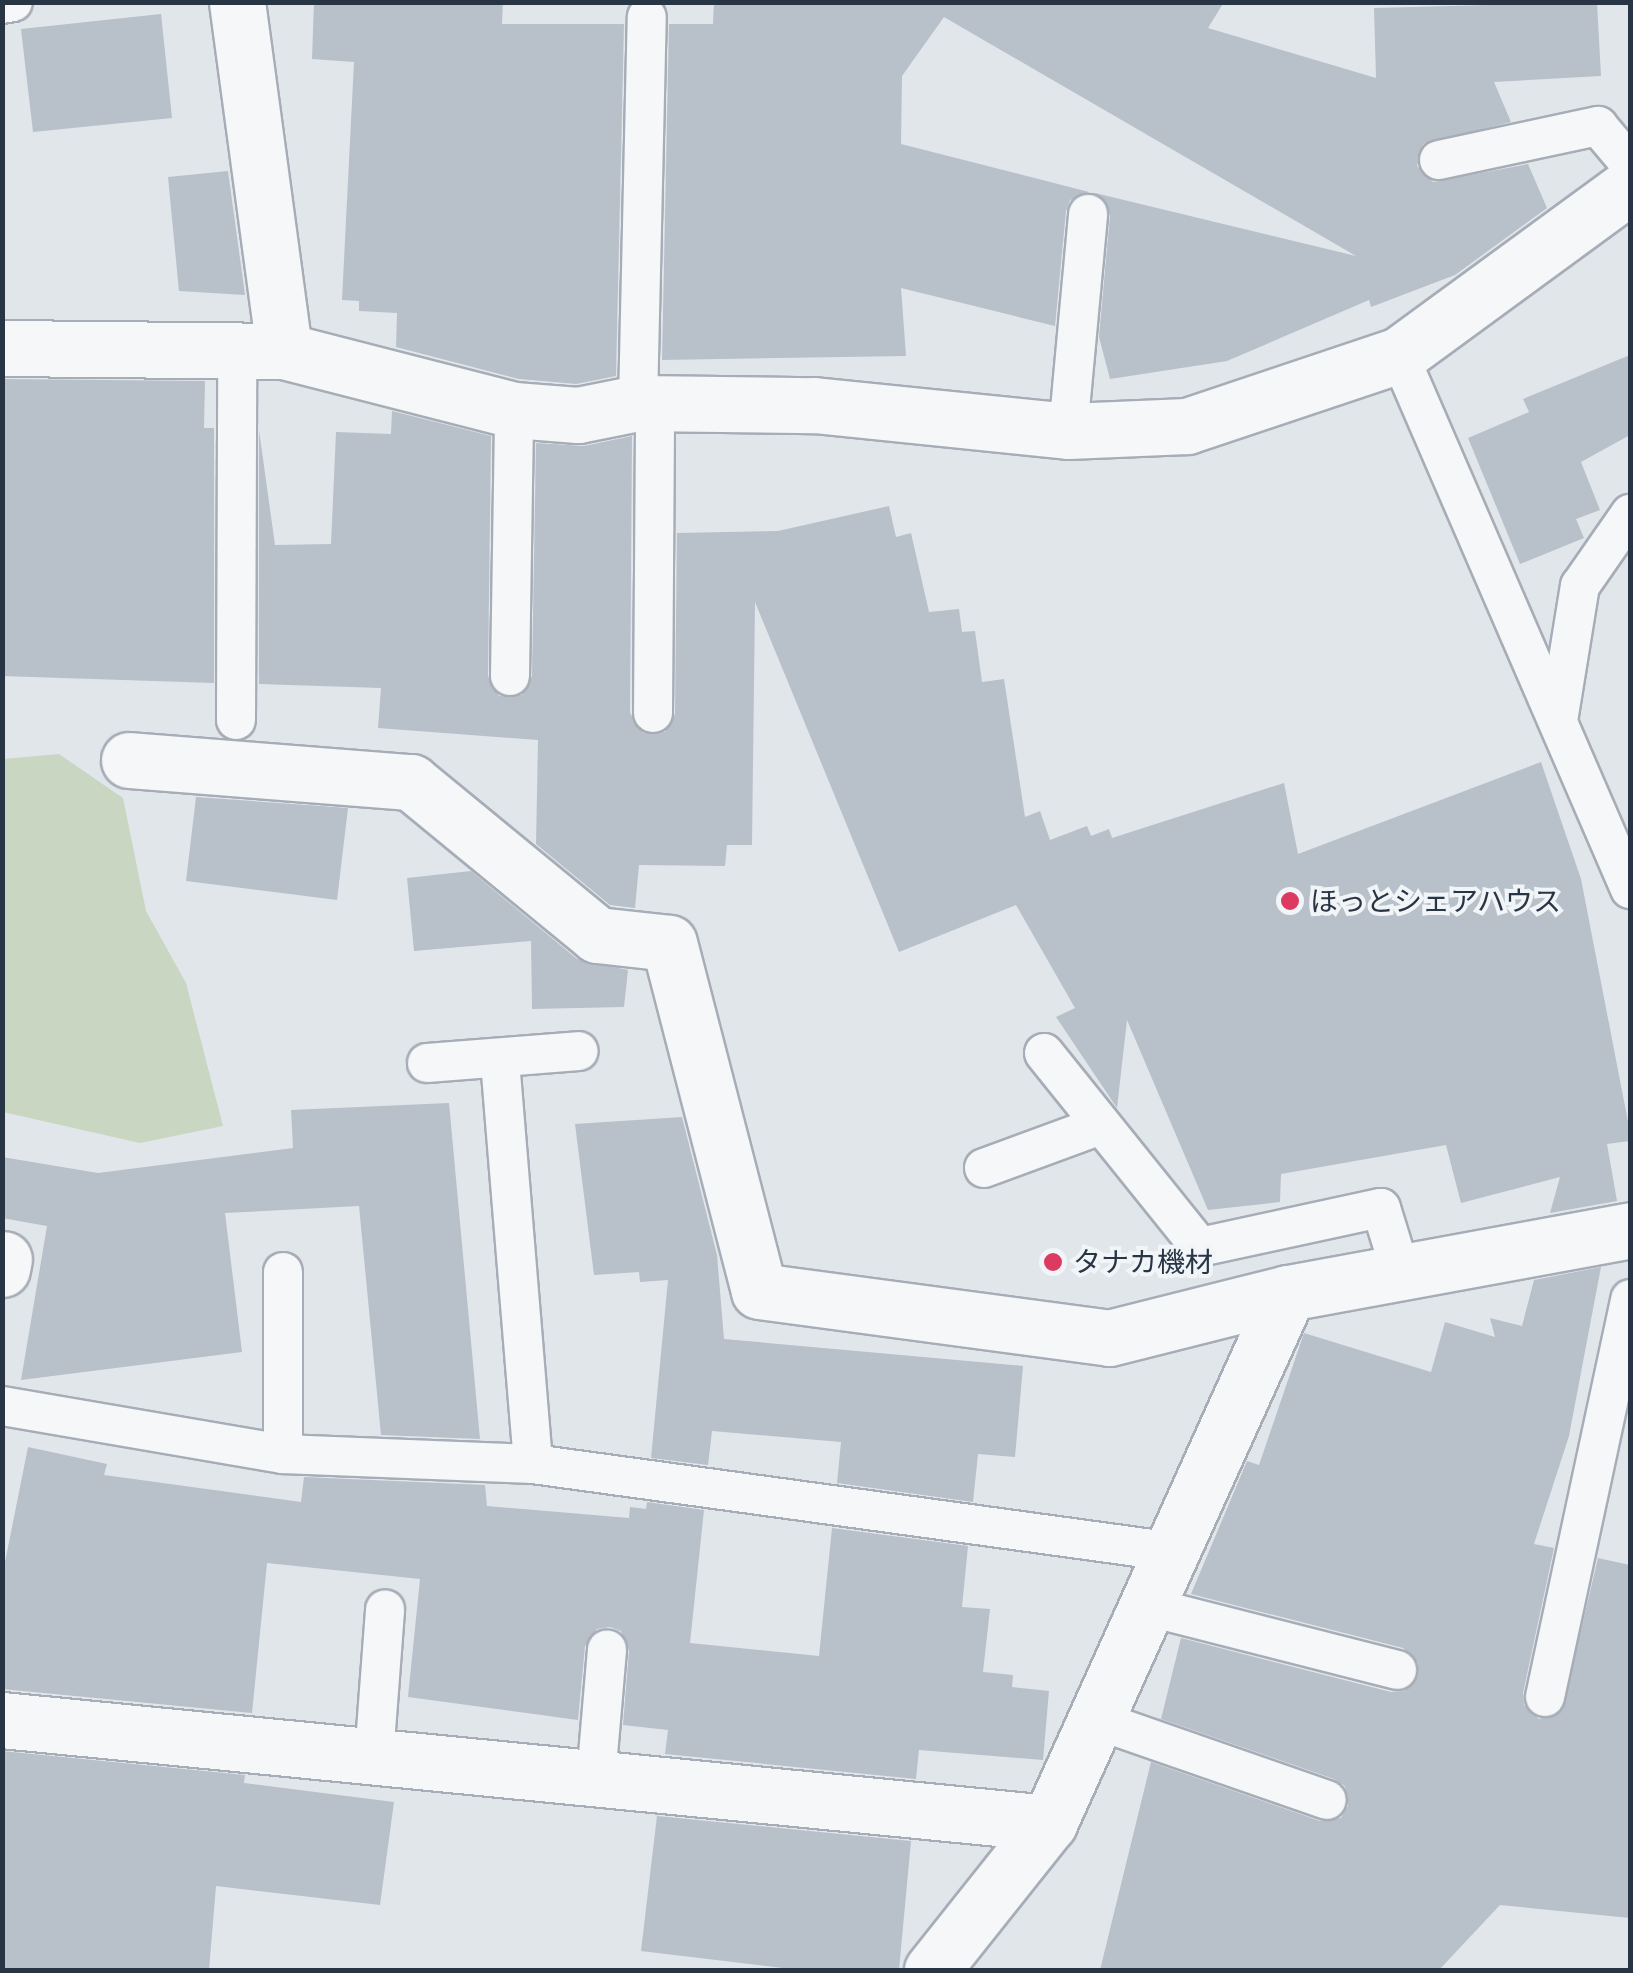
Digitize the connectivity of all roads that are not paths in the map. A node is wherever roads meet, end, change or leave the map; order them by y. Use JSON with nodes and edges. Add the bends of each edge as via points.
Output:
{"nodes":[{"id":1,"x":13,"y":2,"type":"edge"},
{"id":2,"x":237,"y":2,"type":"edge"},
{"id":3,"x":2,"y":4,"type":"edge"},
{"id":4,"x":647,"y":17,"type":"dead end"},
{"id":5,"x":1439,"y":160,"type":"dead end"},
{"id":6,"x":1630,"y":164,"type":"edge"},
{"id":7,"x":1630,"y":186,"type":"edge"},
{"id":8,"x":1088,"y":214,"type":"dead end"},
{"id":9,"x":2,"y":348,"type":"edge"},
{"id":10,"x":261,"y":352,"type":"junction"},
{"id":11,"x":1399,"y":355,"type":"junction"},
{"id":12,"x":646,"y":403,"type":"junction"},
{"id":13,"x":514,"y":410,"type":"junction"},
{"id":14,"x":1068,"y":431,"type":"junction"},
{"id":15,"x":1630,"y":514,"type":"edge"},
{"id":16,"x":510,"y":676,"type":"dead end"},
{"id":17,"x":653,"y":713,"type":"dead end"},
{"id":18,"x":1559,"y":715,"type":"junction"},
{"id":19,"x":236,"y":720,"type":"dead end"},
{"id":20,"x":128,"y":760,"type":"dead end"},
{"id":21,"x":1630,"y":888,"type":"edge"},
{"id":22,"x":579,"y":1051,"type":"dead end"},
{"id":23,"x":1044,"y":1053,"type":"dead end"},
{"id":24,"x":500,"y":1061,"type":"junction"},
{"id":25,"x":427,"y":1064,"type":"dead end"},
{"id":26,"x":1098,"y":1126,"type":"junction"},
{"id":27,"x":984,"y":1168,"type":"dead end"},
{"id":28,"x":1630,"y":1230,"type":"edge"},
{"id":29,"x":284,"y":1272,"type":"dead end"},
{"id":30,"x":1401,"y":1273,"type":"junction"},
{"id":31,"x":1288,"y":1293,"type":"junction"},
{"id":32,"x":1630,"y":1299,"type":"edge"},
{"id":33,"x":2,"y":1406,"type":"edge"},
{"id":34,"x":283,"y":1454,"type":"junction"},
{"id":35,"x":533,"y":1464,"type":"junction"},
{"id":36,"x":1174,"y":1552,"type":"junction"},
{"id":37,"x":1150,"y":1607,"type":"junction"},
{"id":38,"x":384,"y":1609,"type":"dead end"},
{"id":39,"x":607,"y":1649,"type":"dead end"},
{"id":40,"x":1397,"y":1670,"type":"dead end"},
{"id":41,"x":1544,"y":1697,"type":"dead end"},
{"id":42,"x":2,"y":1720,"type":"edge"},
{"id":43,"x":1100,"y":1722,"type":"junction"},
{"id":44,"x":374,"y":1758,"type":"junction"},
{"id":45,"x":596,"y":1778,"type":"junction"},
{"id":46,"x":1327,"y":1800,"type":"dead end"},
{"id":47,"x":1049,"y":1823,"type":"junction"},
{"id":48,"x":932,"y":1970,"type":"edge"}],
"edges":[{"from":1,"to":3,"type":"lane"},
{"from":2,"to":10,"type":"street"},
{"from":4,"to":12,"type":"lane"},
{"from":5,"to":6,"type":"lane","via":[[1598,126]]},
{"from":7,"to":11,"type":"street"},
{"from":8,"to":14,"type":"lane"},
{"from":9,"to":10,"type":"street"},
{"from":10,"to":13,"type":"street"},
{"from":10,"to":19,"type":"lane"},
{"from":11,"to":14,"type":"street","via":[[1187,426]]},
{"from":11,"to":18,"type":"lane"},
{"from":12,"to":13,"type":"street","via":[[578,416]]},
{"from":12,"to":14,"type":"street","via":[[814,404]]},
{"from":12,"to":17,"type":"lane"},
{"from":13,"to":16,"type":"lane"},
{"from":15,"to":18,"type":"lane","via":[[1580,586]]},
{"from":18,"to":21,"type":"lane"},
{"from":20,"to":31,"type":"street","via":[[411,782],[597,934],[670,944],[759,1291],[1109,1338]]},
{"from":22,"to":24,"type":"lane"},
{"from":23,"to":26,"type":"lane"},
{"from":24,"to":25,"type":"lane"},
{"from":24,"to":35,"type":"lane"},
{"from":26,"to":27,"type":"lane"},
{"from":26,"to":30,"type":"lane","via":[[1200,1247],[1381,1208]]},
{"from":28,"to":30,"type":"street"},
{"from":29,"to":34,"type":"lane"},
{"from":30,"to":31,"type":"street"},
{"from":31,"to":36,"type":"street"},
{"from":32,"to":41,"type":"lane"},
{"from":33,"to":34,"type":"lane"},
{"from":34,"to":35,"type":"lane"},
{"from":35,"to":36,"type":"lane"},
{"from":36,"to":37,"type":"street"},
{"from":37,"to":40,"type":"lane"},
{"from":37,"to":43,"type":"street"},
{"from":38,"to":44,"type":"lane"},
{"from":39,"to":45,"type":"lane"},
{"from":42,"to":44,"type":"street"},
{"from":43,"to":46,"type":"lane"},
{"from":43,"to":47,"type":"street"},
{"from":44,"to":45,"type":"street"},
{"from":45,"to":47,"type":"street"},
{"from":47,"to":48,"type":"street"}]}
